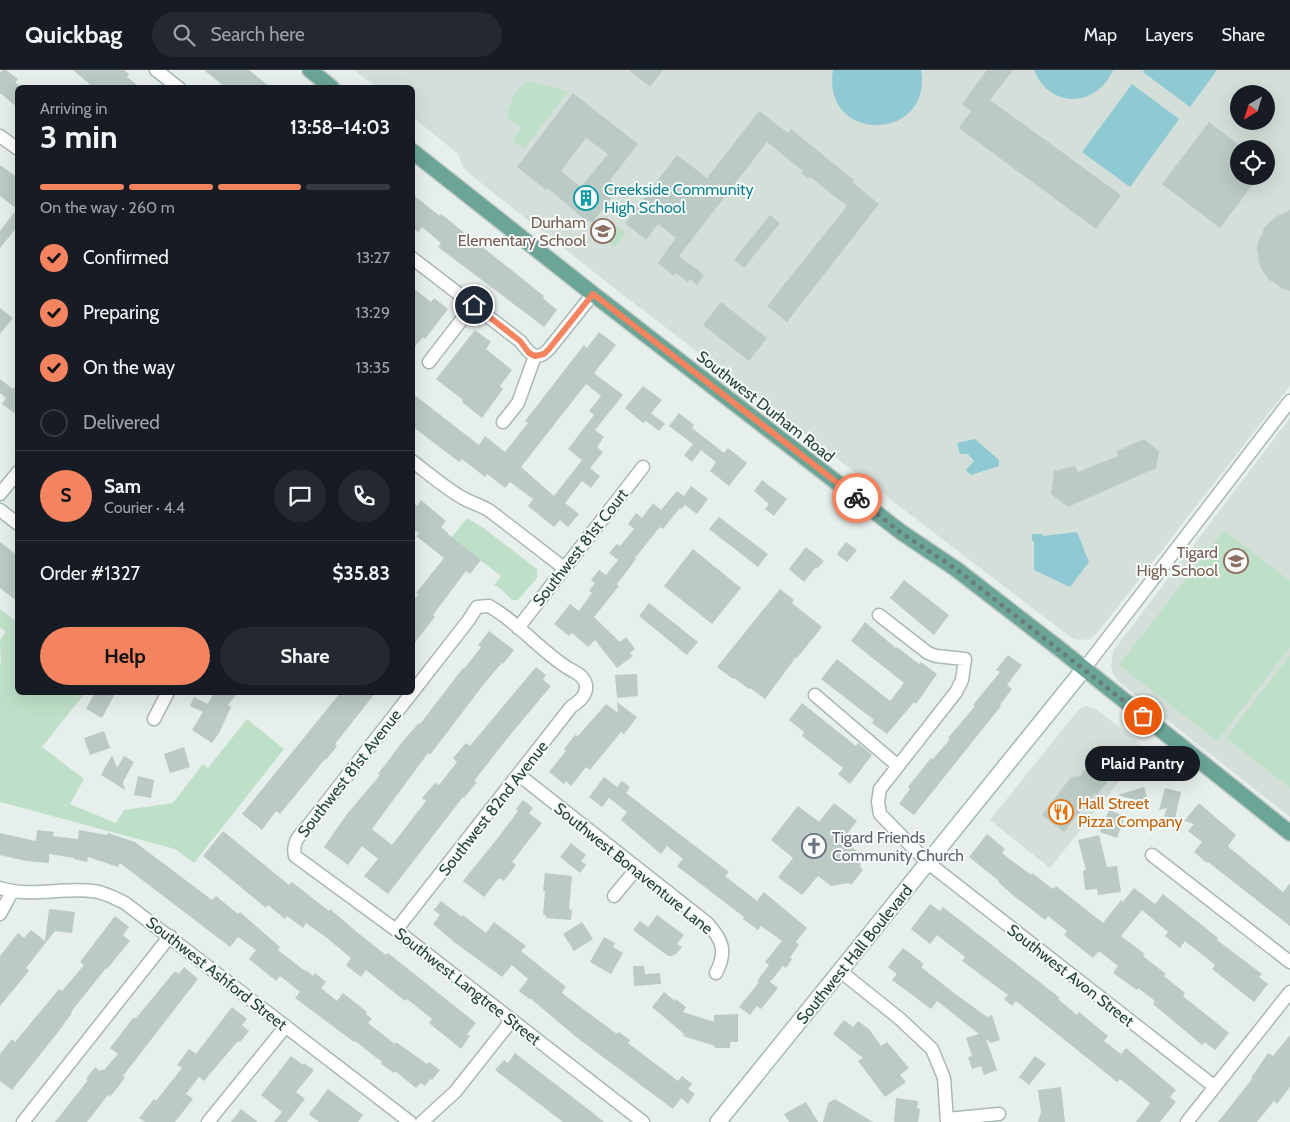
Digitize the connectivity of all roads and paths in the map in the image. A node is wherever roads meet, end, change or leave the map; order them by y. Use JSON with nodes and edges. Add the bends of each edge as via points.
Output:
{"nodes":[{"id":1,"x":156,"y":70,"type":"edge"},
{"id":2,"x":310,"y":70,"type":"edge"},
{"id":3,"x":175,"y":85,"type":"edge"},
{"id":4,"x":324,"y":85,"type":"edge"},
{"id":5,"x":0,"y":136,"type":"edge"},
{"id":6,"x":15,"y":148,"type":"edge"},
{"id":7,"x":415,"y":153,"type":"edge"},
{"id":8,"x":415,"y":260,"type":"edge"},
{"id":9,"x":593,"y":294,"type":"junction"},
{"id":10,"x":474,"y":305,"type":"junction"},
{"id":11,"x":535,"y":356,"type":"junction"},
{"id":12,"x":430,"y":362,"type":"dead end"},
{"id":13,"x":1290,"y":401,"type":"edge"},
{"id":14,"x":503,"y":422,"type":"dead end"},
{"id":15,"x":415,"y":463,"type":"edge"},
{"id":16,"x":643,"y":467,"type":"dead end"},
{"id":17,"x":15,"y":476,"type":"edge"},
{"id":18,"x":0,"y":494,"type":"edge"},
{"id":19,"x":0,"y":510,"type":"edge"},
{"id":20,"x":15,"y":522,"type":"edge"},
{"id":21,"x":564,"y":568,"type":"junction"},
{"id":22,"x":879,"y":615,"type":"dead end"},
{"id":23,"x":518,"y":628,"type":"junction"},
{"id":24,"x":1084,"y":669,"type":"junction"},
{"id":25,"x":415,"y":689,"type":"edge"},
{"id":26,"x":166,"y":695,"type":"edge"},
{"id":27,"x":411,"y":695,"type":"edge"},
{"id":28,"x":815,"y":695,"type":"dead end"},
{"id":29,"x":154,"y":719,"type":"dead end"},
{"id":30,"x":898,"y":766,"type":"junction"},
{"id":31,"x":519,"y":775,"type":"junction"},
{"id":32,"x":1290,"y":833,"type":"edge"},
{"id":33,"x":294,"y":850,"type":"joint"},
{"id":34,"x":1152,"y":854,"type":"dead end"},
{"id":35,"x":927,"y":862,"type":"junction"},
{"id":36,"x":636,"y":868,"type":"junction"},
{"id":37,"x":6,"y":890,"type":"edge"},
{"id":38,"x":614,"y":896,"type":"dead end"},
{"id":39,"x":0,"y":914,"type":"edge"},
{"id":40,"x":396,"y":930,"type":"junction"},
{"id":41,"x":170,"y":936,"type":"junction"},
{"id":42,"x":1290,"y":962,"type":"edge"},
{"id":43,"x":840,"y":970,"type":"junction"},
{"id":44,"x":716,"y":974,"type":"dead end"},
{"id":45,"x":1290,"y":992,"type":"edge"},
{"id":46,"x":512,"y":1020,"type":"junction"},
{"id":47,"x":286,"y":1026,"type":"junction"},
{"id":48,"x":1215,"y":1087,"type":"junction"},
{"id":49,"x":999,"y":1114,"type":"dead end"},
{"id":50,"x":947,"y":1121,"type":"edge"},
{"id":51,"x":23,"y":1122,"type":"edge"},
{"id":52,"x":208,"y":1122,"type":"edge"},
{"id":53,"x":410,"y":1122,"type":"edge"},
{"id":54,"x":422,"y":1122,"type":"edge"},
{"id":55,"x":643,"y":1122,"type":"edge"},
{"id":56,"x":718,"y":1122,"type":"edge"},
{"id":57,"x":1187,"y":1122,"type":"edge"}],
"edges":[{"from":1,"to":3,"type":"street"},
{"from":2,"to":4,"type":"main road"},
{"from":5,"to":6,"type":"street"},
{"from":7,"to":9,"type":"main road","name":"Southwest Durham Road"},
{"from":8,"to":10,"type":"street"},
{"from":9,"to":11,"type":"street","via":[[549,349]]},
{"from":9,"to":24,"type":"main road","name":"Southwest Durham Road","via":[[900,532],[956,569]]},
{"from":10,"to":11,"type":"street"},
{"from":10,"to":12,"type":"street"},
{"from":11,"to":14,"type":"street","via":[[518,403]]},
{"from":13,"to":24,"type":"street"},
{"from":15,"to":21,"type":"street","via":[[463,498],[482,505]]},
{"from":16,"to":21,"type":"street","name":"Southwest 81st Court"},
{"from":17,"to":18,"type":"street"},
{"from":19,"to":20,"type":"street"},
{"from":21,"to":23,"type":"street","name":"Southwest 81st Court"},
{"from":22,"to":30,"type":"street","name":"Southwest Avon Street","via":[[928,653],[965,659],[962,680],[956,692]]},
{"from":23,"to":25,"type":"street","name":"Southwest 81st Avenue","via":[[495,609],[484,605],[477,607]]},
{"from":23,"to":31,"type":"street","name":"Southwest 82nd Avenue","via":[[578,673],[586,686],[582,698]]},
{"from":24,"to":32,"type":"main road","name":"Southwest Durham Road"},
{"from":24,"to":35,"type":"main road","name":"Southwest Hall Boulevard"},
{"from":26,"to":29,"type":"street"},
{"from":27,"to":33,"type":"street","name":"Southwest 81st Avenue","via":[[298,836]]},
{"from":28,"to":30,"type":"street"},
{"from":30,"to":35,"type":"street","name":"Southwest Avon Street","via":[[880,789],[880,814]]},
{"from":31,"to":36,"type":"street","name":"Southwest Bonaventure Lane"},
{"from":31,"to":40,"type":"street","name":"Southwest 82nd Avenue"},
{"from":33,"to":40,"type":"street","name":"Southwest Langtree Street","via":[[301,861]]},
{"from":34,"to":42,"type":"street"},
{"from":35,"to":43,"type":"main road","name":"Southwest Hall Boulevard"},
{"from":35,"to":48,"type":"street","name":"Southwest Avon Street"},
{"from":36,"to":38,"type":"street"},
{"from":36,"to":44,"type":"street","name":"Southwest Bonaventure Lane","via":[[714,931],[722,947]]},
{"from":37,"to":39,"type":"street"},
{"from":37,"to":41,"type":"street","name":"Southwest Ashford Street","via":[[95,891],[126,903]]},
{"from":40,"to":46,"type":"street","name":"Southwest Langtree Street"},
{"from":41,"to":47,"type":"street","name":"Southwest Ashford Street"},
{"from":41,"to":51,"type":"street"},
{"from":43,"to":50,"type":"street","via":[[932,1049],[944,1078]]},
{"from":43,"to":56,"type":"main road","name":"Southwest Hall Boulevard"},
{"from":45,"to":48,"type":"street"},
{"from":46,"to":54,"type":"street","via":[[455,1092]]},
{"from":46,"to":55,"type":"street","name":"Southwest Langtree Street"},
{"from":47,"to":52,"type":"street"},
{"from":47,"to":53,"type":"street","name":"Southwest Ashford Street"},
{"from":48,"to":57,"type":"street"},
{"from":49,"to":50,"type":"street"}]}
